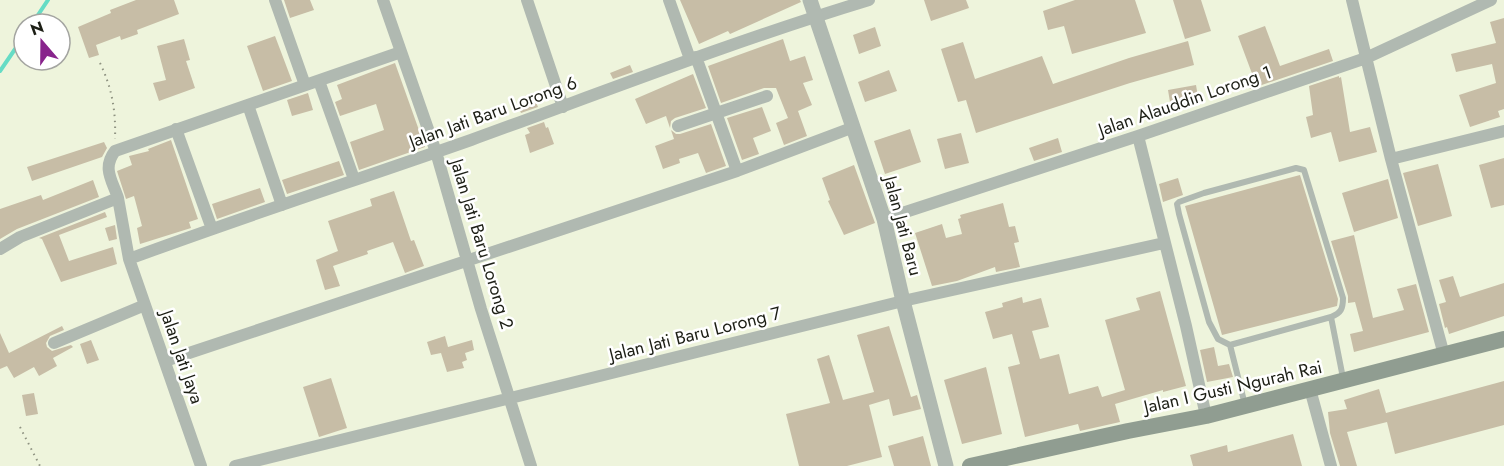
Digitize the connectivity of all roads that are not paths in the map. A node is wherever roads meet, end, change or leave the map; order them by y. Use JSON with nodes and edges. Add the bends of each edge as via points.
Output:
{"nodes":[{"id":1,"x":275,"y":0,"type":"edge"},
{"id":2,"x":383,"y":0,"type":"edge"},
{"id":3,"x":527,"y":0,"type":"edge"},
{"id":4,"x":669,"y":0,"type":"edge"},
{"id":5,"x":810,"y":0,"type":"edge"},
{"id":6,"x":869,"y":0,"type":"edge"},
{"id":7,"x":1352,"y":0,"type":"edge"},
{"id":8,"x":1491,"y":0,"type":"edge"},
{"id":9,"x":815,"y":16,"type":"junction"},
{"id":10,"x":401,"y":52,"type":"junction"},
{"id":11,"x":693,"y":58,"type":"junction"},
{"id":12,"x":1366,"y":58,"type":"junction"},
{"id":13,"x":319,"y":81,"type":"junction"},
{"id":14,"x":305,"y":86,"type":"junction"},
{"id":15,"x":767,"y":96,"type":"dead end"},
{"id":16,"x":248,"y":105,"type":"junction"},
{"id":17,"x":563,"y":106,"type":"junction"},
{"id":18,"x":716,"y":113,"type":"junction"},
{"id":19,"x":678,"y":126,"type":"dead end"},
{"id":20,"x":854,"y":127,"type":"junction"},
{"id":21,"x":177,"y":129,"type":"junction"},
{"id":22,"x":1504,"y":131,"type":"edge"},
{"id":23,"x":1138,"y":136,"type":"junction"},
{"id":24,"x":436,"y":152,"type":"junction"},
{"id":25,"x":1391,"y":159,"type":"junction"},
{"id":26,"x":737,"y":171,"type":"junction"},
{"id":27,"x":354,"y":179,"type":"junction"},
{"id":28,"x":118,"y":198,"type":"junction"},
{"id":29,"x":282,"y":205,"type":"junction"},
{"id":30,"x":884,"y":219,"type":"junction"},
{"id":31,"x":212,"y":229,"type":"junction"},
{"id":32,"x":1164,"y":243,"type":"junction"},
{"id":33,"x":0,"y":249,"type":"edge"},
{"id":34,"x":129,"y":259,"type":"junction"},
{"id":35,"x":467,"y":261,"type":"junction"},
{"id":36,"x":903,"y":301,"type":"junction"},
{"id":37,"x":145,"y":305,"type":"junction"},
{"id":38,"x":1331,"y":317,"type":"junction"},
{"id":39,"x":1504,"y":339,"type":"edge"},
{"id":40,"x":54,"y":343,"type":"dead end"},
{"id":41,"x":1230,"y":345,"type":"junction"},
{"id":42,"x":1444,"y":355,"type":"junction"},
{"id":43,"x":165,"y":361,"type":"junction"},
{"id":44,"x":1343,"y":381,"type":"junction"},
{"id":45,"x":1310,"y":389,"type":"junction"},
{"id":46,"x":510,"y":398,"type":"junction"},
{"id":47,"x":1245,"y":406,"type":"junction"},
{"id":48,"x":1206,"y":416,"type":"junction"},
{"id":49,"x":201,"y":466,"type":"edge"},
{"id":50,"x":235,"y":466,"type":"edge"},
{"id":51,"x":531,"y":466,"type":"edge"},
{"id":52,"x":946,"y":466,"type":"edge"},
{"id":53,"x":970,"y":466,"type":"edge"},
{"id":54,"x":1331,"y":466,"type":"edge"}],
"edges":[{"from":1,"to":14,"type":"street"},
{"from":2,"to":10,"type":"street","name":"Jalan Jati Baru Lorong 2"},
{"from":3,"to":17,"type":"street"},
{"from":4,"to":11,"type":"street"},
{"from":5,"to":9,"type":"street","name":"Jalan Jati Baru"},
{"from":6,"to":9,"type":"street","name":"Jalan Jati Baru Lorong 6"},
{"from":7,"to":12,"type":"street"},
{"from":8,"to":12,"type":"street","name":"Jalan Alauddin Lorong 1"},
{"from":9,"to":11,"type":"street","name":"Jalan Jati Baru Lorong 6"},
{"from":9,"to":20,"type":"street","name":"Jalan Jati Baru"},
{"from":10,"to":13,"type":"street"},
{"from":10,"to":24,"type":"street","name":"Jalan Jati Baru Lorong 2"},
{"from":11,"to":17,"type":"street","name":"Jalan Jati Baru Lorong 6"},
{"from":11,"to":18,"type":"street"},
{"from":12,"to":23,"type":"street","name":"Jalan Alauddin Lorong 1"},
{"from":12,"to":25,"type":"street"},
{"from":13,"to":14,"type":"street"},
{"from":13,"to":27,"type":"street"},
{"from":14,"to":16,"type":"street"},
{"from":15,"to":18,"type":"street"},
{"from":16,"to":21,"type":"street"},
{"from":16,"to":29,"type":"street"},
{"from":17,"to":24,"type":"street","name":"Jalan Jati Baru Lorong 6"},
{"from":18,"to":19,"type":"street"},
{"from":18,"to":26,"type":"street"},
{"from":20,"to":26,"type":"street"},
{"from":20,"to":30,"type":"street","name":"Jalan Jati Baru"},
{"from":21,"to":28,"type":"street","name":"Jalan Jati Jaya","via":[[114,151],[108,168]]},
{"from":21,"to":31,"type":"street"},
{"from":22,"to":25,"type":"street"},
{"from":23,"to":30,"type":"street","name":"Jalan Alauddin Lorong 1"},
{"from":23,"to":32,"type":"street"},
{"from":24,"to":27,"type":"street","name":"Jalan Jati Baru Lorong 6"},
{"from":24,"to":35,"type":"street","name":"Jalan Jati Baru Lorong 2"},
{"from":25,"to":42,"type":"street"},
{"from":26,"to":35,"type":"street"},
{"from":27,"to":29,"type":"street","name":"Jalan Jati Baru Lorong 6"},
{"from":28,"to":33,"type":"street"},
{"from":28,"to":34,"type":"street","name":"Jalan Jati Jaya"},
{"from":29,"to":31,"type":"street","name":"Jalan Jati Baru Lorong 6"},
{"from":30,"to":36,"type":"street","name":"Jalan Jati Baru"},
{"from":31,"to":34,"type":"street","name":"Jalan Jati Baru Lorong 6"},
{"from":32,"to":36,"type":"street","name":"Jalan Jati Baru Lorong 7"},
{"from":32,"to":48,"type":"street"},
{"from":34,"to":37,"type":"street","name":"Jalan Jati Jaya"},
{"from":35,"to":43,"type":"street"},
{"from":35,"to":46,"type":"street","name":"Jalan Jati Baru Lorong 2"},
{"from":36,"to":46,"type":"street","name":"Jalan Jati Baru Lorong 7"},
{"from":36,"to":52,"type":"street","name":"Jalan Jati Baru"},
{"from":37,"to":40,"type":"street"},
{"from":37,"to":43,"type":"street","name":"Jalan Jati Jaya"},
{"from":38,"to":41,"type":"lane"},
{"from":38,"to":41,"type":"lane","via":[[1340,313],[1343,298],[1304,170],[1296,168],[1183,199],[1177,204],[1209,322],[1218,339]]},
{"from":38,"to":44,"type":"lane"},
{"from":39,"to":42,"type":"main road","name":"Jalan I Gusti Ngurah Rai"},
{"from":41,"to":47,"type":"lane"},
{"from":42,"to":44,"type":"main road","name":"Jalan I Gusti Ngurah Rai"},
{"from":43,"to":49,"type":"street","name":"Jalan Jati Jaya"},
{"from":44,"to":45,"type":"main road","name":"Jalan I Gusti Ngurah Rai"},
{"from":45,"to":47,"type":"main road","name":"Jalan I Gusti Ngurah Rai"},
{"from":45,"to":54,"type":"street"},
{"from":46,"to":50,"type":"street","name":"Jalan Jati Baru Lorong 7"},
{"from":46,"to":51,"type":"street","name":"Jalan Jati Baru Lorong 2"},
{"from":47,"to":48,"type":"main road","name":"Jalan I Gusti Ngurah Rai"},
{"from":48,"to":53,"type":"main road","name":"Jalan I Gusti Ngurah Rai"}]}
